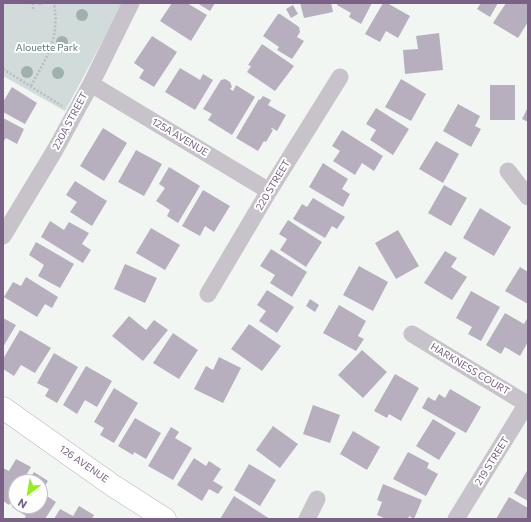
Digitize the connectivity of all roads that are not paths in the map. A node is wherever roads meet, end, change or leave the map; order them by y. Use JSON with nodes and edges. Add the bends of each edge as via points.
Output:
{"nodes":[{"id":1,"x":131,"y":3,"type":"edge"},
{"id":2,"x":340,"y":77,"type":"dead end"},
{"id":3,"x":90,"y":84,"type":"junction"},
{"id":4,"x":508,"y":171,"type":"dead end"},
{"id":5,"x":269,"y":191,"type":"junction"},
{"id":6,"x":528,"y":197,"type":"edge"},
{"id":7,"x":3,"y":236,"type":"edge"},
{"id":8,"x":208,"y":294,"type":"dead end"},
{"id":9,"x":412,"y":334,"type":"dead end"},
{"id":10,"x":527,"y":403,"type":"edge"},
{"id":11,"x":3,"y":408,"type":"edge"},
{"id":12,"x":318,"y":499,"type":"dead end"},
{"id":13,"x":165,"y":519,"type":"edge"},
{"id":14,"x":307,"y":519,"type":"edge"},
{"id":15,"x":456,"y":519,"type":"edge"}],
"edges":[{"from":1,"to":3,"type":"street","name":"220A STREET"},
{"from":2,"to":5,"type":"street","name":"220 STREET"},
{"from":3,"to":5,"type":"street","name":"125A AVENUE"},
{"from":3,"to":7,"type":"street","name":"220A STREET","via":[[45,168]]},
{"from":4,"to":6,"type":"street"},
{"from":5,"to":8,"type":"street","name":"220 STREET"},
{"from":9,"to":10,"type":"street","name":"HARKNESS COURT"},
{"from":10,"to":15,"type":"street","name":"219 STREET"},
{"from":11,"to":13,"type":"street","name":"126 AVENUE"},
{"from":12,"to":14,"type":"street"}]}
